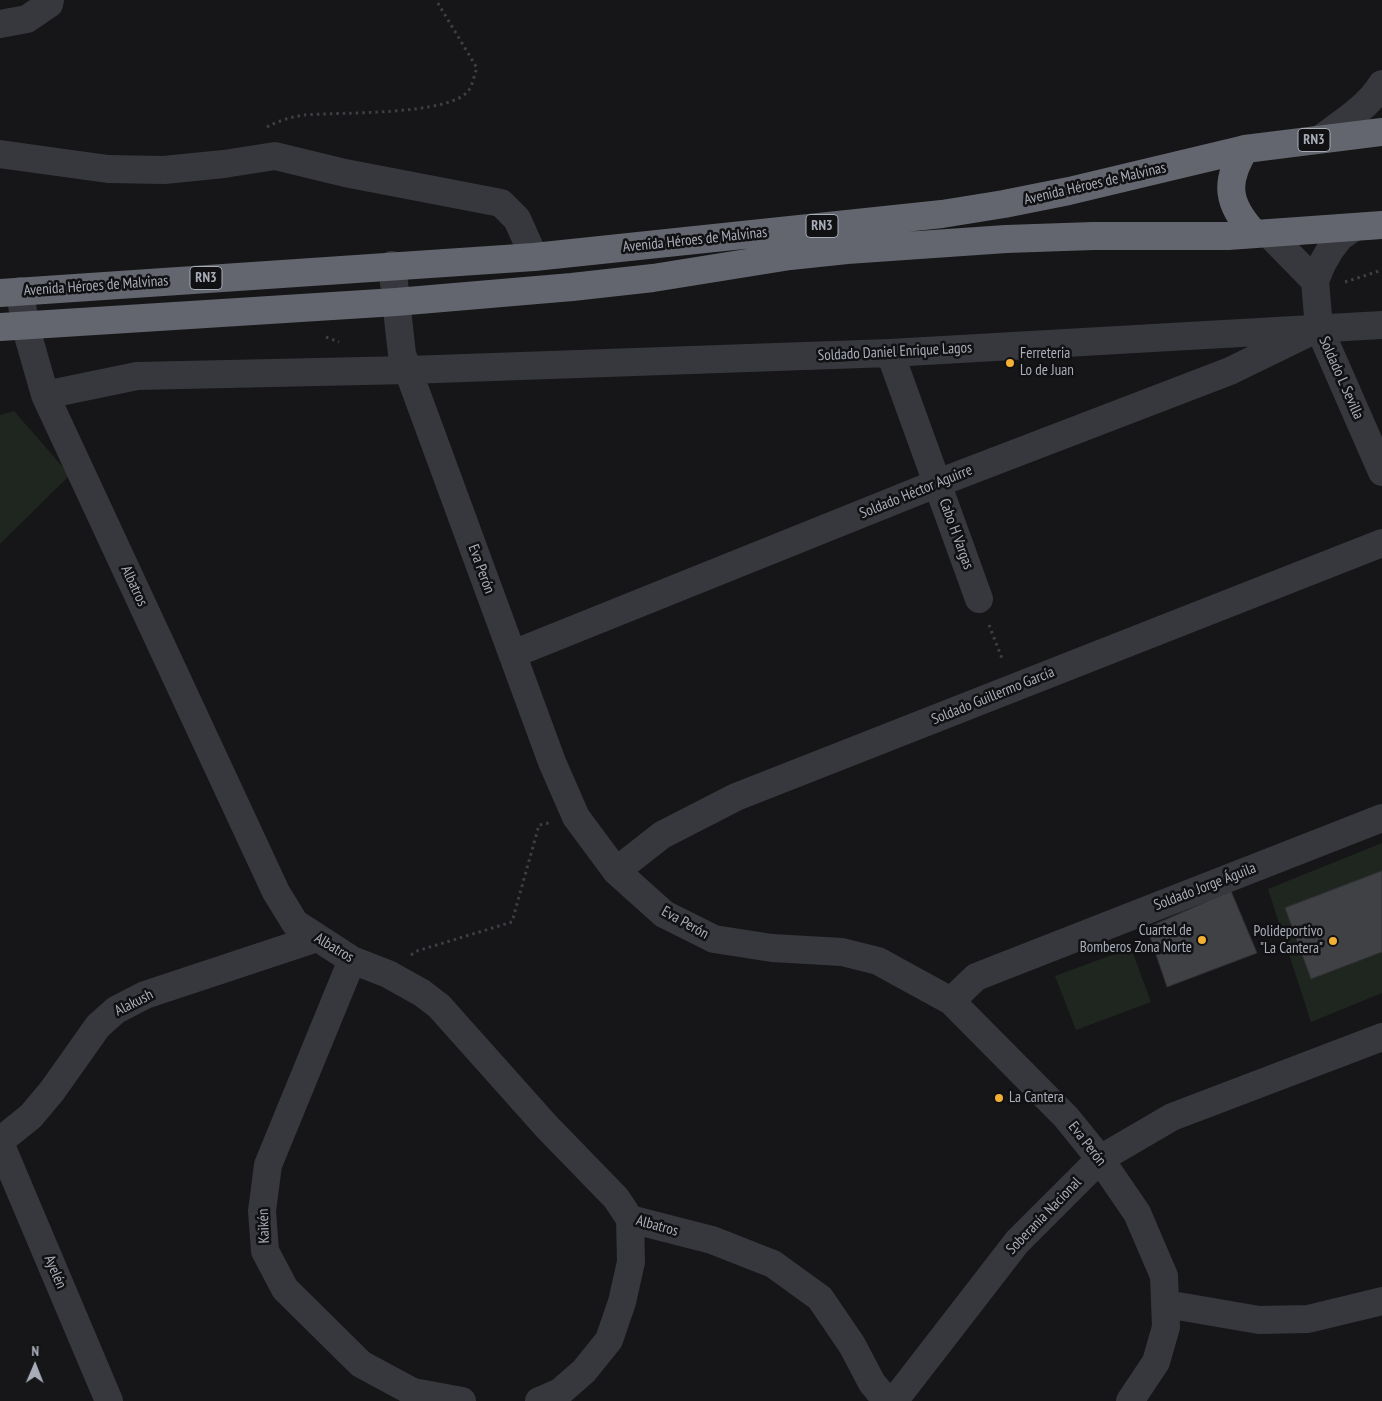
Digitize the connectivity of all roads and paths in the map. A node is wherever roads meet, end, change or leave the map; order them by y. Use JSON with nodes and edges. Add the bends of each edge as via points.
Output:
{"nodes":[{"id":1,"x":50,"y":0,"type":"edge"},
{"id":2,"x":436,"y":0,"type":"edge"},
{"id":3,"x":0,"y":24,"type":"edge"},
{"id":4,"x":1382,"y":84,"type":"edge"},
{"id":5,"x":1382,"y":132,"type":"edge"},
{"id":6,"x":1320,"y":140,"type":"junction"},
{"id":7,"x":1245,"y":149,"type":"junction"},
{"id":8,"x":0,"y":154,"type":"edge"},
{"id":9,"x":275,"y":156,"type":"junction"},
{"id":10,"x":1382,"y":225,"type":"edge"},
{"id":11,"x":1353,"y":228,"type":"junction"},
{"id":12,"x":1261,"y":233,"type":"junction"},
{"id":13,"x":534,"y":256,"type":"junction"},
{"id":14,"x":392,"y":265,"type":"junction"},
{"id":15,"x":1382,"y":270,"type":"edge"},
{"id":16,"x":1316,"y":286,"type":"junction"},
{"id":17,"x":10,"y":292,"type":"edge"},
{"id":18,"x":396,"y":302,"type":"junction"},
{"id":19,"x":1382,"y":325,"type":"edge"},
{"id":20,"x":12,"y":326,"type":"edge"},
{"id":21,"x":1319,"y":328,"type":"junction"},
{"id":22,"x":324,"y":336,"type":"dead end"},
{"id":23,"x":347,"y":346,"type":"dead end"},
{"id":24,"x":890,"y":353,"type":"junction"},
{"id":25,"x":408,"y":370,"type":"junction"},
{"id":26,"x":45,"y":395,"type":"junction"},
{"id":27,"x":1382,"y":472,"type":"edge"},
{"id":28,"x":938,"y":483,"type":"junction"},
{"id":29,"x":1382,"y":543,"type":"edge"},
{"id":30,"x":979,"y":599,"type":"joint"},
{"id":31,"x":512,"y":654,"type":"junction"},
{"id":32,"x":1013,"y":688,"type":"junction"},
{"id":33,"x":576,"y":817,"type":"junction"},
{"id":34,"x":1382,"y":818,"type":"edge"},
{"id":35,"x":616,"y":871,"type":"junction"},
{"id":36,"x":317,"y":938,"type":"junction"},
{"id":37,"x":352,"y":960,"type":"junction"},
{"id":38,"x":388,"y":974,"type":"junction"},
{"id":39,"x":951,"y":1001,"type":"junction"},
{"id":40,"x":1382,"y":1036,"type":"edge"},
{"id":41,"x":0,"y":1142,"type":"edge"},
{"id":42,"x":1100,"y":1159,"type":"junction"},
{"id":43,"x":630,"y":1219,"type":"junction"},
{"id":44,"x":1382,"y":1301,"type":"edge"},
{"id":45,"x":1166,"y":1304,"type":"junction"},
{"id":46,"x":109,"y":1401,"type":"edge"},
{"id":47,"x":462,"y":1401,"type":"edge"},
{"id":48,"x":539,"y":1401,"type":"edge"},
{"id":49,"x":887,"y":1401,"type":"edge"},
{"id":50,"x":894,"y":1401,"type":"edge"},
{"id":51,"x":1130,"y":1401,"type":"edge"}],
"edges":[{"from":1,"to":3,"type":"street","via":[[27,19]]},
{"from":2,"to":9,"type":"path","via":[[477,68],[468,91],[451,103],[405,110],[302,116],[277,122],[262,131],[261,144]]},
{"from":4,"to":6,"type":"street","via":[[1361,108]]},
{"from":5,"to":6,"type":"highway","name":"Avenida Héroes de Malvinas","number":"RN3"},
{"from":6,"to":7,"type":"highway","name":"Avenida Héroes de Malvinas","number":"RN3"},
{"from":7,"to":12,"type":"highway","via":[[1236,164],[1230,191],[1241,220]]},
{"from":7,"to":13,"type":"highway","name":"Avenida Héroes de Malvinas","number":"RN3","via":[[1069,191],[942,214]]},
{"from":8,"to":9,"type":"street","via":[[108,169],[164,170]]},
{"from":9,"to":13,"type":"street","via":[[344,173],[501,203],[517,219]]},
{"from":10,"to":11,"type":"highway","name":"Avenida Héroes de Malvinas","number":"RN3"},
{"from":11,"to":12,"type":"highway","name":"Avenida Héroes de Malvinas","number":"RN3"},
{"from":11,"to":16,"type":"street","via":[[1330,250]]},
{"from":12,"to":16,"type":"street"},
{"from":12,"to":18,"type":"highway","name":"Avenida Héroes de Malvinas","number":"RN3","via":[[1006,239],[847,250],[572,288]]},
{"from":13,"to":14,"type":"highway","name":"Avenida Héroes de Malvinas","number":"RN3"},
{"from":14,"to":17,"type":"highway","name":"Avenida Héroes de Malvinas","number":"RN3"},
{"from":14,"to":18,"type":"street","name":"Eva Perón"},
{"from":15,"to":16,"type":"path"},
{"from":16,"to":21,"type":"street","name":"Soldado L Sevilla"},
{"from":17,"to":20,"type":"street","name":"Albatros"},
{"from":18,"to":20,"type":"highway","name":"Avenida Héroes de Malvinas","number":"RN3"},
{"from":18,"to":25,"type":"street","name":"Eva Perón","via":[[402,354]]},
{"from":19,"to":21,"type":"street","name":"Soldado Daniel Enrique Lagos"},
{"from":20,"to":26,"type":"street","name":"Albatros"},
{"from":21,"to":24,"type":"street","name":"Soldado Daniel Enrique Lagos"},
{"from":21,"to":27,"type":"street","name":"Soldado L Sevilla"},
{"from":21,"to":28,"type":"street","name":"Soldado Héctor Aguirre","via":[[1230,371]]},
{"from":22,"to":23,"type":"path"},
{"from":24,"to":25,"type":"street","name":"Soldado Daniel Enrique Lagos"},
{"from":24,"to":28,"type":"street","name":"Cabo H Vargas"},
{"from":25,"to":26,"type":"street","name":"Soldado Daniel Enrique Lagos","via":[[137,376]]},
{"from":25,"to":31,"type":"street","name":"Eva Perón"},
{"from":26,"to":36,"type":"street","name":"Albatros","via":[[276,892],[295,923]]},
{"from":28,"to":30,"type":"street","name":"Cabo H Vargas"},
{"from":28,"to":31,"type":"street","name":"Soldado Héctor Aguirre"},
{"from":29,"to":32,"type":"street","name":"Soldado Guillermo García"},
{"from":30,"to":32,"type":"path"},
{"from":31,"to":33,"type":"street","name":"Eva Perón"},
{"from":32,"to":35,"type":"street","name":"Soldado Guillermo García","via":[[736,797],[662,835]]},
{"from":33,"to":35,"type":"street","name":"Eva Perón"},
{"from":33,"to":38,"type":"path","via":[[539,825],[512,922],[416,951]]},
{"from":34,"to":39,"type":"street","name":"Soldado Jorge Águila","via":[[976,977]]},
{"from":35,"to":39,"type":"street","name":"Eva Perón","via":[[664,914],[714,939],[772,948],[842,952],[878,960]]},
{"from":36,"to":37,"type":"street","name":"Albatros"},
{"from":36,"to":41,"type":"street","name":"Alakush","via":[[145,995],[116,1010],[98,1026],[31,1116]]},
{"from":37,"to":38,"type":"street","name":"Albatros"},
{"from":37,"to":47,"type":"street","name":"Kaikén","via":[[268,1165],[262,1211],[265,1251],[285,1289],[361,1364],[413,1392]]},
{"from":38,"to":43,"type":"street","name":"Albatros","via":[[422,992],[439,1006],[547,1127],[616,1198]]},
{"from":39,"to":42,"type":"street","name":"Eva Perón","via":[[1066,1117]]},
{"from":40,"to":42,"type":"street","name":"Soberanía Nacional","via":[[1172,1117]]},
{"from":41,"to":46,"type":"street","name":"Ayelén"},
{"from":42,"to":45,"type":"street","name":"Eva Perón","via":[[1137,1213],[1164,1276]]},
{"from":42,"to":50,"type":"street","name":"Soberanía Nacional","via":[[1017,1242]]},
{"from":43,"to":48,"type":"street","via":[[631,1262],[609,1340],[584,1371],[560,1392]]},
{"from":43,"to":49,"type":"street","name":"Albatros","via":[[712,1240],[773,1264],[820,1298]]},
{"from":44,"to":45,"type":"street","via":[[1308,1318],[1258,1320]]},
{"from":45,"to":51,"type":"street","name":"Eva Perón","via":[[1166,1327],[1156,1362]]}]}
